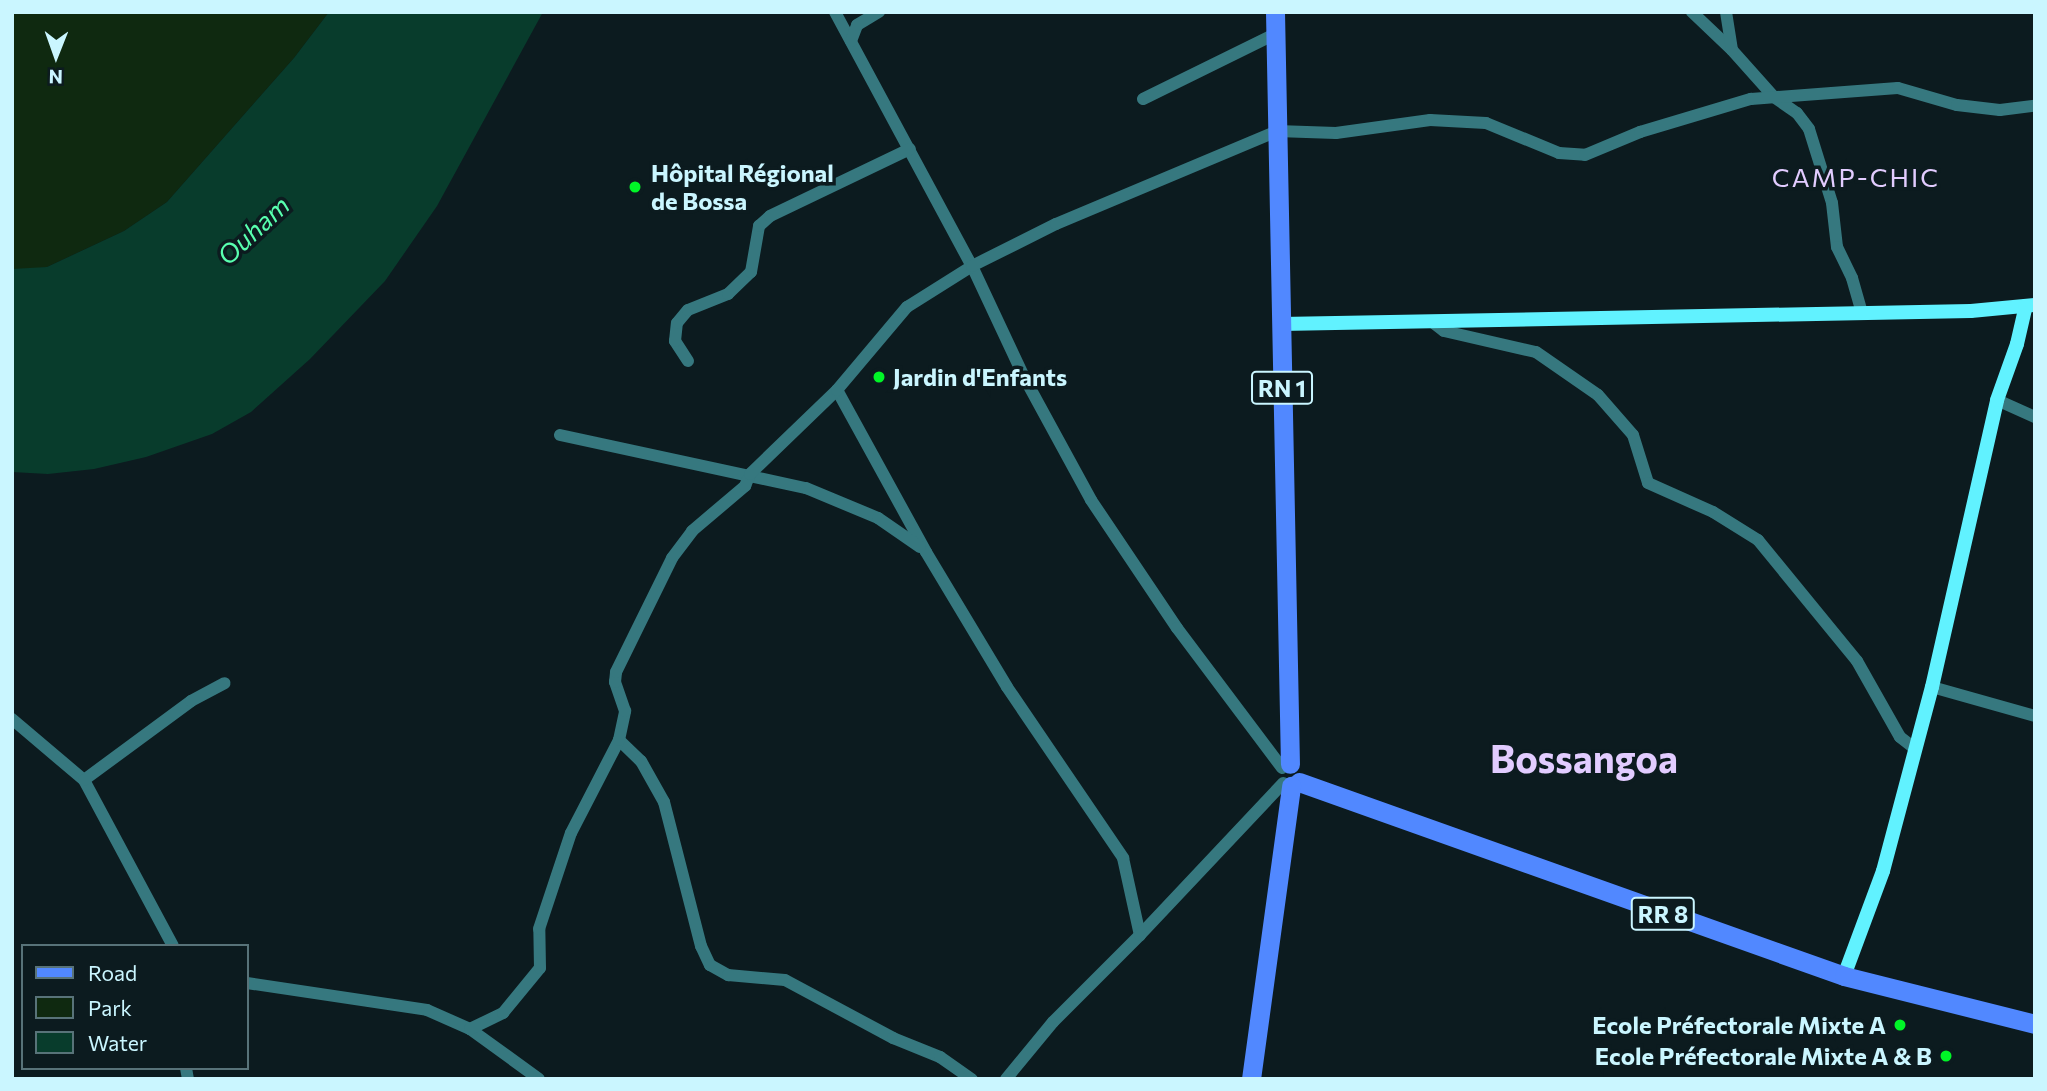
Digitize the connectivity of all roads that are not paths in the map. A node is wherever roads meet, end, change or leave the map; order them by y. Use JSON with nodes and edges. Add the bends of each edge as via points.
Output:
{"nodes":[{"id":1,"x":835,"y":12,"type":"edge"},
{"id":2,"x":879,"y":12,"type":"edge"},
{"id":3,"x":1275,"y":12,"type":"edge"},
{"id":4,"x":1692,"y":12,"type":"edge"},
{"id":5,"x":1726,"y":12,"type":"edge"},
{"id":6,"x":1275,"y":33,"type":"junction"},
{"id":7,"x":851,"y":41,"type":"junction"},
{"id":8,"x":1732,"y":50,"type":"junction"},
{"id":9,"x":1774,"y":97,"type":"junction"},
{"id":10,"x":1143,"y":99,"type":"dead end"},
{"id":11,"x":2035,"y":106,"type":"edge"},
{"id":12,"x":1277,"y":131,"type":"junction"},
{"id":13,"x":910,"y":149,"type":"junction"},
{"id":14,"x":972,"y":266,"type":"junction"},
{"id":15,"x":2030,"y":305,"type":"edge"},
{"id":16,"x":1862,"y":313,"type":"junction"},
{"id":17,"x":1431,"y":321,"type":"junction"},
{"id":18,"x":1281,"y":324,"type":"junction"},
{"id":19,"x":688,"y":361,"type":"dead end"},
{"id":20,"x":837,"y":390,"type":"junction"},
{"id":21,"x":1997,"y":400,"type":"junction"},
{"id":22,"x":2035,"y":417,"type":"edge"},
{"id":23,"x":561,"y":435,"type":"dead end"},
{"id":24,"x":750,"y":474,"type":"junction"},
{"id":25,"x":926,"y":552,"type":"junction"},
{"id":26,"x":225,"y":683,"type":"dead end"},
{"id":27,"x":1931,"y":687,"type":"junction"},
{"id":28,"x":2035,"y":716,"type":"edge"},
{"id":29,"x":12,"y":719,"type":"edge"},
{"id":30,"x":619,"y":740,"type":"junction"},
{"id":31,"x":1914,"y":748,"type":"junction"},
{"id":32,"x":1289,"y":777,"type":"junction"},
{"id":33,"x":84,"y":780,"type":"junction"},
{"id":34,"x":1140,"y":935,"type":"junction"},
{"id":35,"x":172,"y":944,"type":"edge"},
{"id":36,"x":1844,"y":976,"type":"junction"},
{"id":37,"x":248,"y":983,"type":"edge"},
{"id":38,"x":2035,"y":1024,"type":"edge"},
{"id":39,"x":470,"y":1029,"type":"junction"},
{"id":40,"x":1009,"y":1077,"type":"edge"},
{"id":41,"x":539,"y":1079,"type":"edge"},
{"id":42,"x":972,"y":1079,"type":"edge"},
{"id":43,"x":1251,"y":1079,"type":"edge"}],
"edges":[{"from":1,"to":7,"type":"street"},
{"from":2,"to":7,"type":"street","via":[[857,25]]},
{"from":3,"to":6,"type":"main road","number":"RN 1"},
{"from":4,"to":8,"type":"street"},
{"from":5,"to":8,"type":"street"},
{"from":6,"to":10,"type":"street"},
{"from":6,"to":12,"type":"main road","number":"RN 1"},
{"from":7,"to":13,"type":"street"},
{"from":8,"to":9,"type":"street"},
{"from":9,"to":11,"type":"street","via":[[1898,88],[1957,105],[2000,110]]},
{"from":9,"to":12,"type":"street","via":[[1751,99],[1640,132],[1585,155],[1559,153],[1486,123],[1430,120],[1335,133]]},
{"from":9,"to":16,"type":"street","via":[[1797,113],[1809,129],[1832,203],[1837,247]]},
{"from":12,"to":14,"type":"street","via":[[1056,224]]},
{"from":12,"to":18,"type":"main road","number":"RN 1"},
{"from":13,"to":14,"type":"street"},
{"from":13,"to":19,"type":"street","via":[[769,216],[759,226],[751,272],[728,294],[688,310],[677,323],[675,341]]},
{"from":14,"to":20,"type":"street","via":[[907,307]]},
{"from":14,"to":32,"type":"street","via":[[1024,377],[1091,500],[1177,628]]},
{"from":15,"to":16,"type":"street"},
{"from":15,"to":21,"type":"street"},
{"from":16,"to":17,"type":"street"},
{"from":17,"to":18,"type":"street"},
{"from":17,"to":31,"type":"street","via":[[1444,331],[1536,352],[1598,395],[1633,435],[1648,483],[1713,512],[1758,540],[1857,661],[1899,737]]},
{"from":18,"to":32,"type":"main road","number":"RN 1"},
{"from":20,"to":24,"type":"street"},
{"from":20,"to":25,"type":"street"},
{"from":21,"to":22,"type":"street"},
{"from":21,"to":27,"type":"street"},
{"from":23,"to":24,"type":"street"},
{"from":24,"to":25,"type":"street","via":[[806,488],[878,518]]},
{"from":24,"to":30,"type":"street","via":[[745,486],[692,531],[672,558],[616,672],[625,711]]},
{"from":25,"to":34,"type":"street","via":[[1007,687],[1122,858]]},
{"from":26,"to":33,"type":"street","via":[[191,701]]},
{"from":27,"to":28,"type":"street"},
{"from":27,"to":31,"type":"street"},
{"from":29,"to":33,"type":"street"},
{"from":30,"to":39,"type":"street","via":[[571,833],[539,929],[540,968],[503,1013]]},
{"from":30,"to":42,"type":"street","via":[[641,761],[664,802],[701,946],[710,965],[728,975],[785,980],[893,1038],[940,1057]]},
{"from":31,"to":36,"type":"street","via":[[1882,871]]},
{"from":32,"to":34,"type":"street"},
{"from":32,"to":36,"type":"main road","number":"RR 8"},
{"from":32,"to":43,"type":"main road","number":"RN 1"},
{"from":33,"to":35,"type":"street"},
{"from":34,"to":40,"type":"street","via":[[1053,1021]]},
{"from":36,"to":38,"type":"main road","number":"RR 8"},
{"from":37,"to":39,"type":"street","via":[[427,1010]]},
{"from":39,"to":41,"type":"street"}]}
